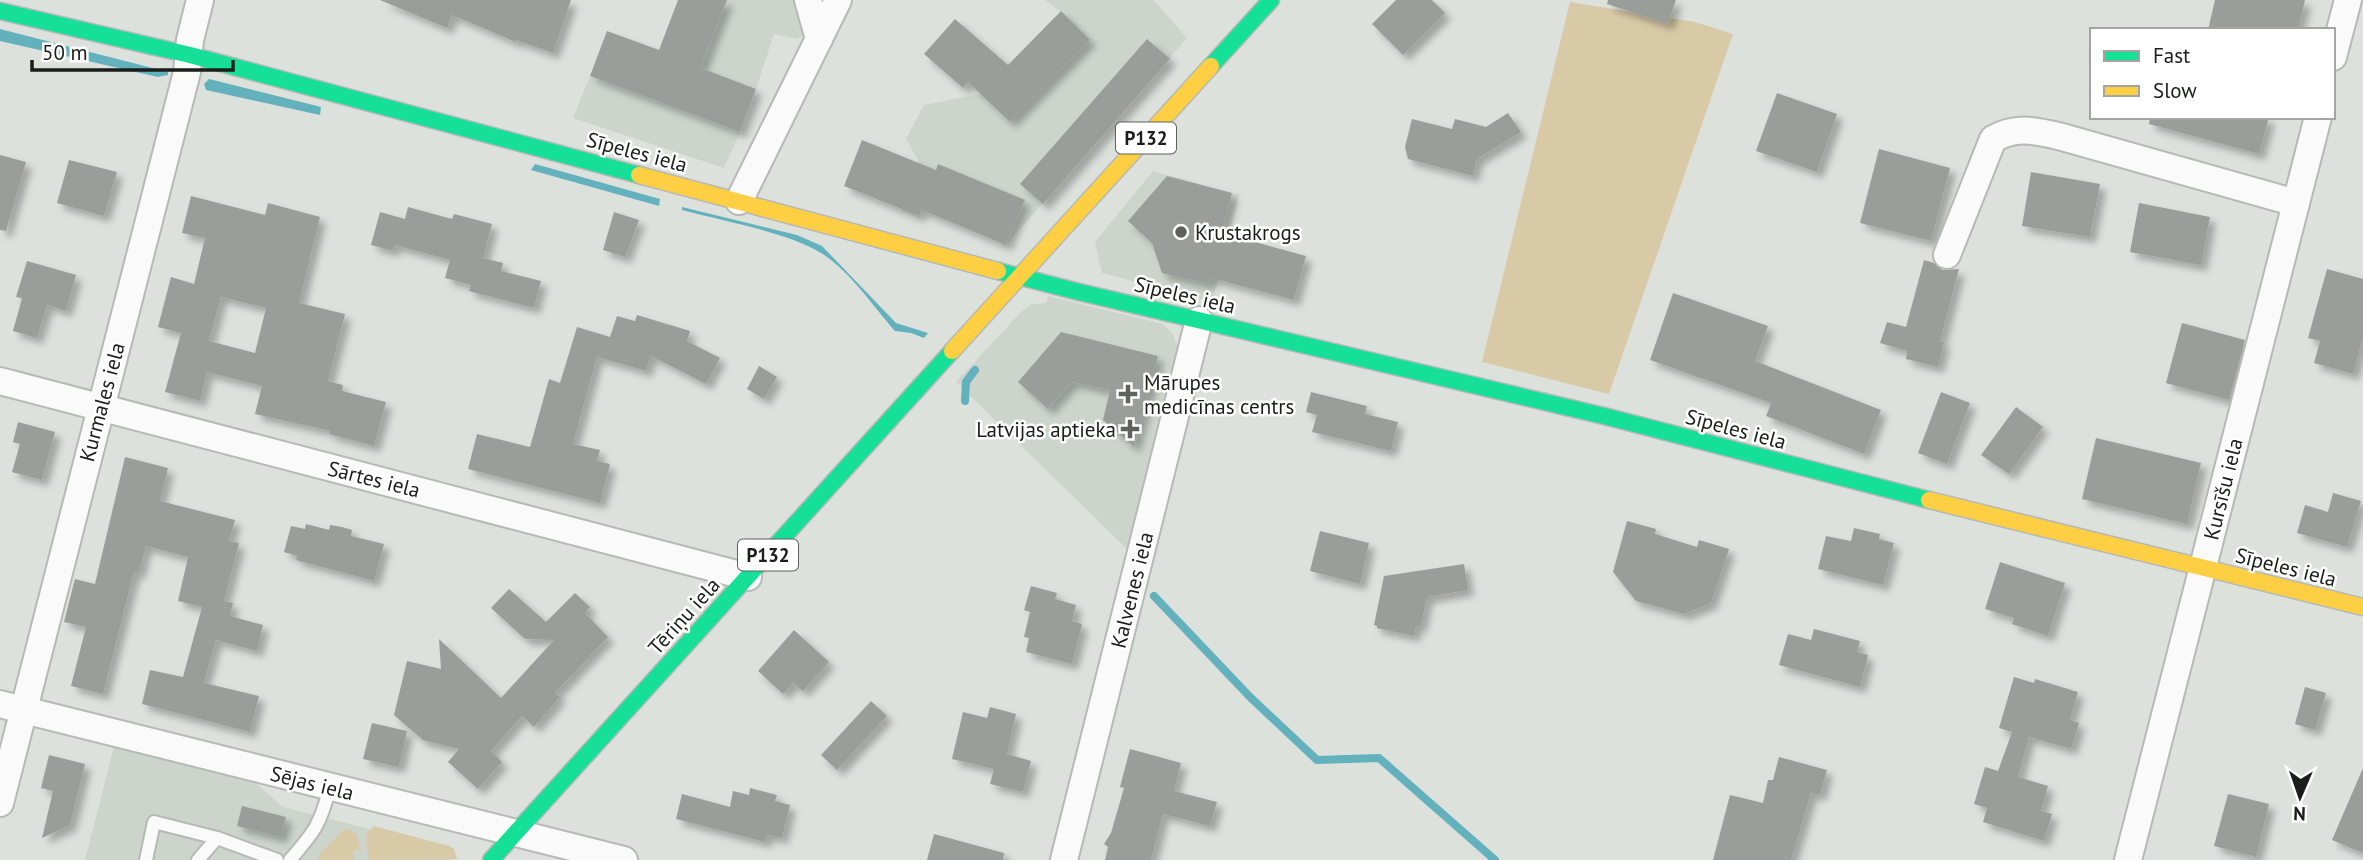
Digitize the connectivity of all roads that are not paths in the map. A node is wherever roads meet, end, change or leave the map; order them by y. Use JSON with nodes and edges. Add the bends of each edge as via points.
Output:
{"nodes":[{"id":1,"x":200,"y":0,"type":"edge"},
{"id":2,"x":808,"y":0,"type":"edge"},
{"id":3,"x":838,"y":0,"type":"edge"},
{"id":4,"x":1271,"y":0,"type":"edge"},
{"id":5,"x":2348,"y":0,"type":"edge"},
{"id":6,"x":0,"y":11,"type":"edge"},
{"id":7,"x":819,"y":40,"type":"junction"},
{"id":8,"x":2335,"y":49,"type":"edge"},
{"id":9,"x":190,"y":55,"type":"junction"},
{"id":10,"x":2317,"y":119,"type":"edge"},
{"id":11,"x":739,"y":201,"type":"junction"},
{"id":12,"x":2296,"y":203,"type":"junction"},
{"id":13,"x":1947,"y":255,"type":"dead end"},
{"id":14,"x":1020,"y":276,"type":"junction"},
{"id":15,"x":1199,"y":320,"type":"junction"},
{"id":16,"x":0,"y":382,"type":"edge"},
{"id":17,"x":100,"y":409,"type":"junction"},
{"id":18,"x":2203,"y":568,"type":"junction"},
{"id":19,"x":748,"y":577,"type":"junction"},
{"id":20,"x":2363,"y":607,"type":"edge"},
{"id":21,"x":12,"y":707,"type":"edge"},
{"id":22,"x":330,"y":787,"type":"junction"},
{"id":23,"x":0,"y":803,"type":"edge"},
{"id":24,"x":515,"y":834,"type":"junction"},
{"id":25,"x":217,"y":838,"type":"junction"},
{"id":26,"x":146,"y":860,"type":"edge"},
{"id":27,"x":198,"y":860,"type":"edge"},
{"id":28,"x":277,"y":860,"type":"edge"},
{"id":29,"x":290,"y":860,"type":"edge"},
{"id":30,"x":492,"y":860,"type":"edge"},
{"id":31,"x":624,"y":860,"type":"edge"},
{"id":32,"x":1064,"y":860,"type":"edge"},
{"id":33,"x":2127,"y":860,"type":"edge"}],
"edges":[{"from":1,"to":9,"type":"street","name":"Kurmales iela"},
{"from":2,"to":7,"type":"street"},
{"from":3,"to":7,"type":"street"},
{"from":4,"to":14,"type":"street","number":"P132"},
{"from":5,"to":8,"type":"street"},
{"from":6,"to":9,"type":"street","name":"Sīpeles iela"},
{"from":7,"to":11,"type":"street"},
{"from":9,"to":11,"type":"street","name":"Sīpeles iela"},
{"from":9,"to":17,"type":"street","name":"Kurmales iela"},
{"from":10,"to":12,"type":"street","name":"Kursīšu iela"},
{"from":11,"to":14,"type":"street","name":"Sīpeles iela"},
{"from":12,"to":13,"type":"street","via":[[2062,137],[2007,131],[1993,139]]},
{"from":12,"to":18,"type":"street","name":"Kursīšu iela"},
{"from":14,"to":15,"type":"street","name":"Sīpeles iela"},
{"from":14,"to":19,"type":"street","name":"Tēriņu iela","number":"P132"},
{"from":15,"to":18,"type":"street","name":"Sīpeles iela","via":[[1604,416]]},
{"from":15,"to":32,"type":"street","name":"Kalvenes iela"},
{"from":16,"to":17,"type":"street","name":"Sārtes iela"},
{"from":17,"to":19,"type":"street","name":"Sārtes iela"},
{"from":17,"to":21,"type":"street","name":"Kurmales iela"},
{"from":18,"to":20,"type":"street","name":"Sīpeles iela"},
{"from":18,"to":33,"type":"street","name":"Kursīšu iela"},
{"from":19,"to":24,"type":"street","name":"Tēriņu iela","number":"P132"},
{"from":21,"to":22,"type":"street","name":"Sējas iela"},
{"from":21,"to":23,"type":"street","name":"Kurmales iela"},
{"from":22,"to":24,"type":"street","name":"Sējas iela"},
{"from":22,"to":29,"type":"lane","via":[[320,822]]},
{"from":24,"to":30,"type":"street","name":"Tēriņu iela","number":"P132"},
{"from":24,"to":31,"type":"street","name":"Sējas iela"},
{"from":25,"to":26,"type":"lane","via":[[155,822]]},
{"from":25,"to":27,"type":"lane"},
{"from":25,"to":28,"type":"lane"}]}
